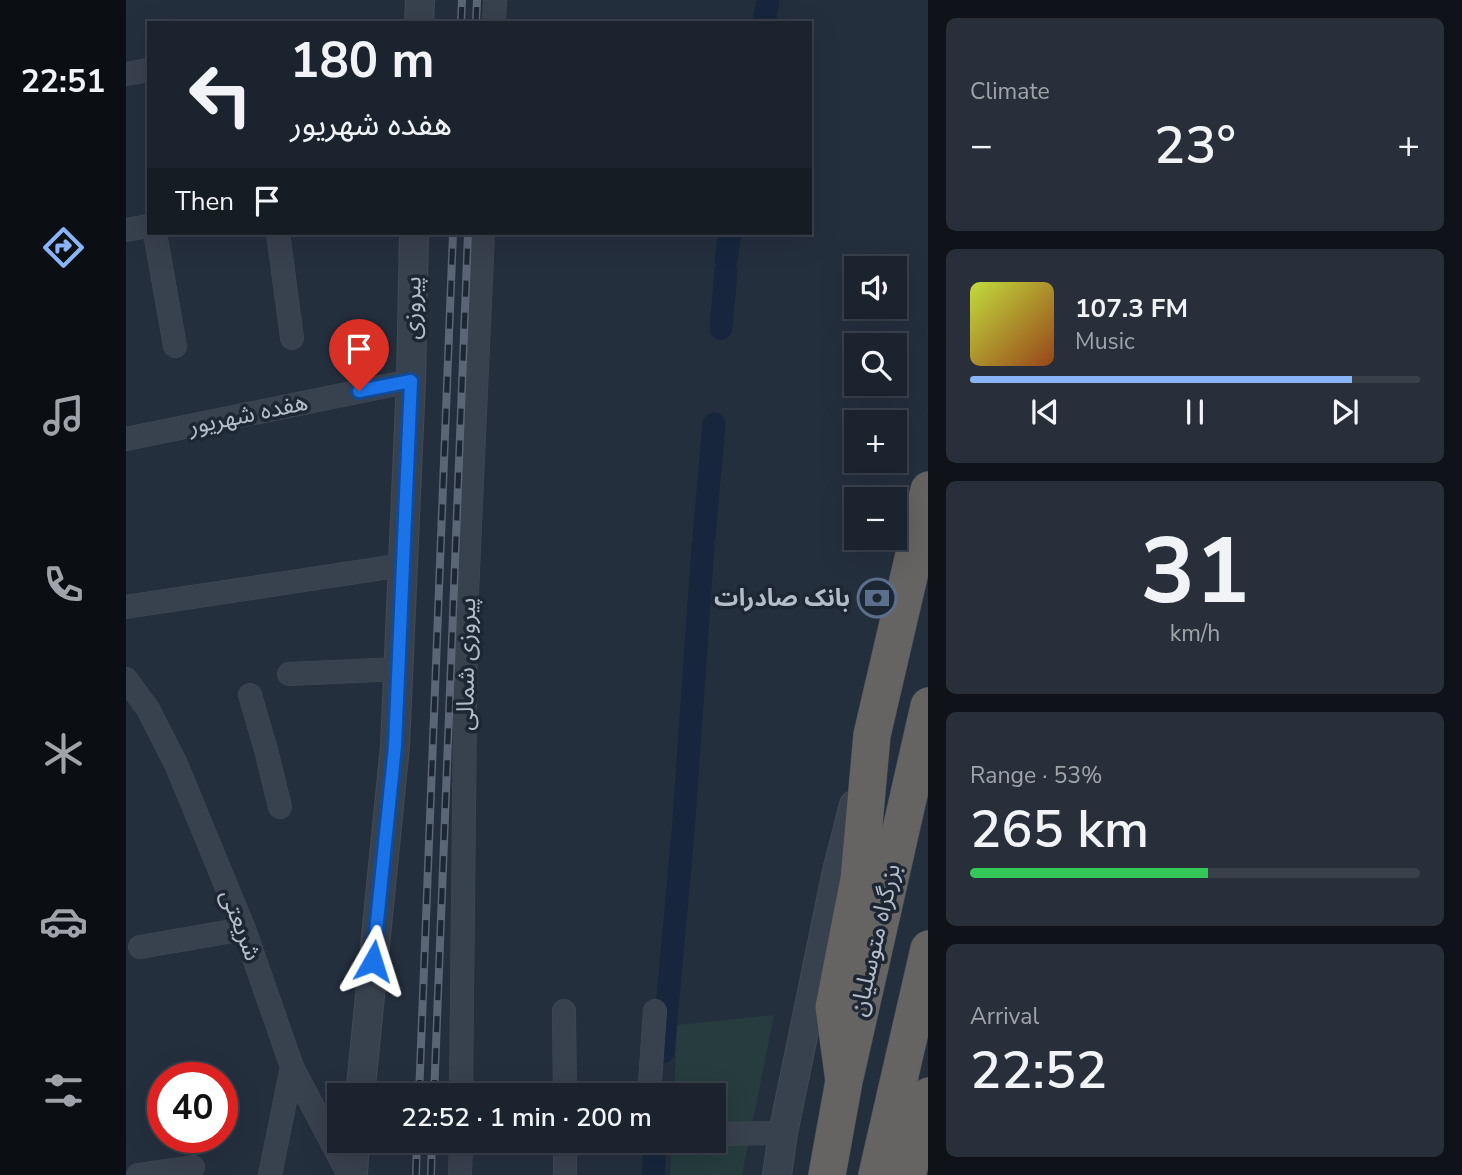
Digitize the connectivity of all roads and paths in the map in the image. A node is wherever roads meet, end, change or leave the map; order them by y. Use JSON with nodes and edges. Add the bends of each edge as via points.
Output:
{"nodes":[{"id":1,"x":420,"y":0,"type":"edge"},
{"id":2,"x":495,"y":0,"type":"edge"},
{"id":3,"x":419,"y":21,"type":"edge"},
{"id":4,"x":494,"y":21,"type":"edge"},
{"id":5,"x":147,"y":70,"type":"edge"},
{"id":6,"x":126,"y":74,"type":"edge"},
{"id":7,"x":147,"y":226,"type":"edge"},
{"id":8,"x":126,"y":230,"type":"edge"},
{"id":9,"x":155,"y":235,"type":"edge"},
{"id":10,"x":278,"y":235,"type":"edge"},
{"id":11,"x":414,"y":235,"type":"edge"},
{"id":12,"x":483,"y":235,"type":"edge"},
{"id":13,"x":292,"y":338,"type":"dead end"},
{"id":14,"x":175,"y":346,"type":"dead end"},
{"id":15,"x":411,"y":381,"type":"junction"},
{"id":16,"x":126,"y":439,"type":"edge"},
{"id":17,"x":928,"y":490,"type":"edge"},
{"id":18,"x":403,"y":565,"type":"junction"},
{"id":19,"x":126,"y":607,"type":"edge"},
{"id":20,"x":399,"y":669,"type":"junction"},
{"id":21,"x":289,"y":674,"type":"dead end"},
{"id":22,"x":126,"y":679,"type":"edge"},
{"id":23,"x":250,"y":695,"type":"dead end"},
{"id":24,"x":928,"y":706,"type":"edge"},
{"id":25,"x":137,"y":712,"type":"edge"},
{"id":26,"x":872,"y":735,"type":"junction"},
{"id":27,"x":280,"y":807,"type":"dead end"},
{"id":28,"x":244,"y":929,"type":"junction"},
{"id":29,"x":140,"y":947,"type":"dead end"},
{"id":30,"x":928,"y":949,"type":"edge"},
{"id":31,"x":564,"y":1011,"type":"dead end"},
{"id":32,"x":655,"y":1011,"type":"dead end"},
{"id":33,"x":292,"y":1067,"type":"junction"},
{"id":34,"x":844,"y":1081,"type":"junction"},
{"id":35,"x":361,"y":1083,"type":"edge"},
{"id":36,"x":461,"y":1083,"type":"edge"},
{"id":37,"x":565,"y":1083,"type":"edge"},
{"id":38,"x":650,"y":1083,"type":"edge"},
{"id":39,"x":928,"y":1096,"type":"edge"},
{"id":40,"x":783,"y":1133,"type":"junction"},
{"id":41,"x":726,"y":1134,"type":"edge"},
{"id":42,"x":354,"y":1153,"type":"edge"},
{"id":43,"x":461,"y":1153,"type":"edge"},
{"id":44,"x":565,"y":1153,"type":"edge"},
{"id":45,"x":193,"y":1167,"type":"dead end"},
{"id":46,"x":138,"y":1175,"type":"edge"},
{"id":47,"x":270,"y":1175,"type":"edge"},
{"id":48,"x":351,"y":1175,"type":"edge"},
{"id":49,"x":460,"y":1175,"type":"edge"},
{"id":50,"x":565,"y":1175,"type":"edge"},
{"id":51,"x":777,"y":1175,"type":"edge"},
{"id":52,"x":827,"y":1175,"type":"edge"},
{"id":53,"x":877,"y":1175,"type":"edge"},
{"id":54,"x":907,"y":1175,"type":"edge"}],
"edges":[{"from":1,"to":3,"type":"street"},
{"from":2,"to":4,"type":"street"},
{"from":5,"to":6,"type":"street"},
{"from":7,"to":8,"type":"street"},
{"from":9,"to":14,"type":"street"},
{"from":10,"to":13,"type":"street"},
{"from":11,"to":15,"type":"street","name":"پیروزی"},
{"from":12,"to":36,"type":"street","name":"پیروزی شمالی","via":[[466,616]]},
{"from":15,"to":16,"type":"street","name":"هفده شهریور"},
{"from":15,"to":18,"type":"street","name":"پیروزی"},
{"from":17,"to":26,"type":"highway"},
{"from":18,"to":19,"type":"street"},
{"from":18,"to":20,"type":"street","name":"پیروزی"},
{"from":20,"to":21,"type":"street"},
{"from":20,"to":35,"type":"street","name":"پیروزی"},
{"from":22,"to":25,"type":"street","name":"شریعتی"},
{"from":23,"to":27,"type":"street"},
{"from":24,"to":34,"type":"highway","name":"بزرگراه متوسلیان"},
{"from":25,"to":28,"type":"street","name":"شریعتی","via":[[176,764]]},
{"from":26,"to":34,"type":"highway","via":[[859,879],[834,1007]]},
{"from":26,"to":40,"type":"street","via":[[837,871]]},
{"from":28,"to":29,"type":"street"},
{"from":28,"to":33,"type":"street","name":"شریعتی"},
{"from":30,"to":53,"type":"highway"},
{"from":31,"to":37,"type":"street"},
{"from":32,"to":38,"type":"street"},
{"from":33,"to":47,"type":"street"},
{"from":33,"to":48,"type":"street","name":"شریعتی"},
{"from":34,"to":52,"type":"highway","name":"بزرگراه متوسلیان"},
{"from":39,"to":54,"type":"highway"},
{"from":40,"to":41,"type":"street"},
{"from":40,"to":51,"type":"street"},
{"from":42,"to":48,"type":"street"},
{"from":43,"to":49,"type":"street"},
{"from":44,"to":50,"type":"street"},
{"from":45,"to":46,"type":"street"}]}
